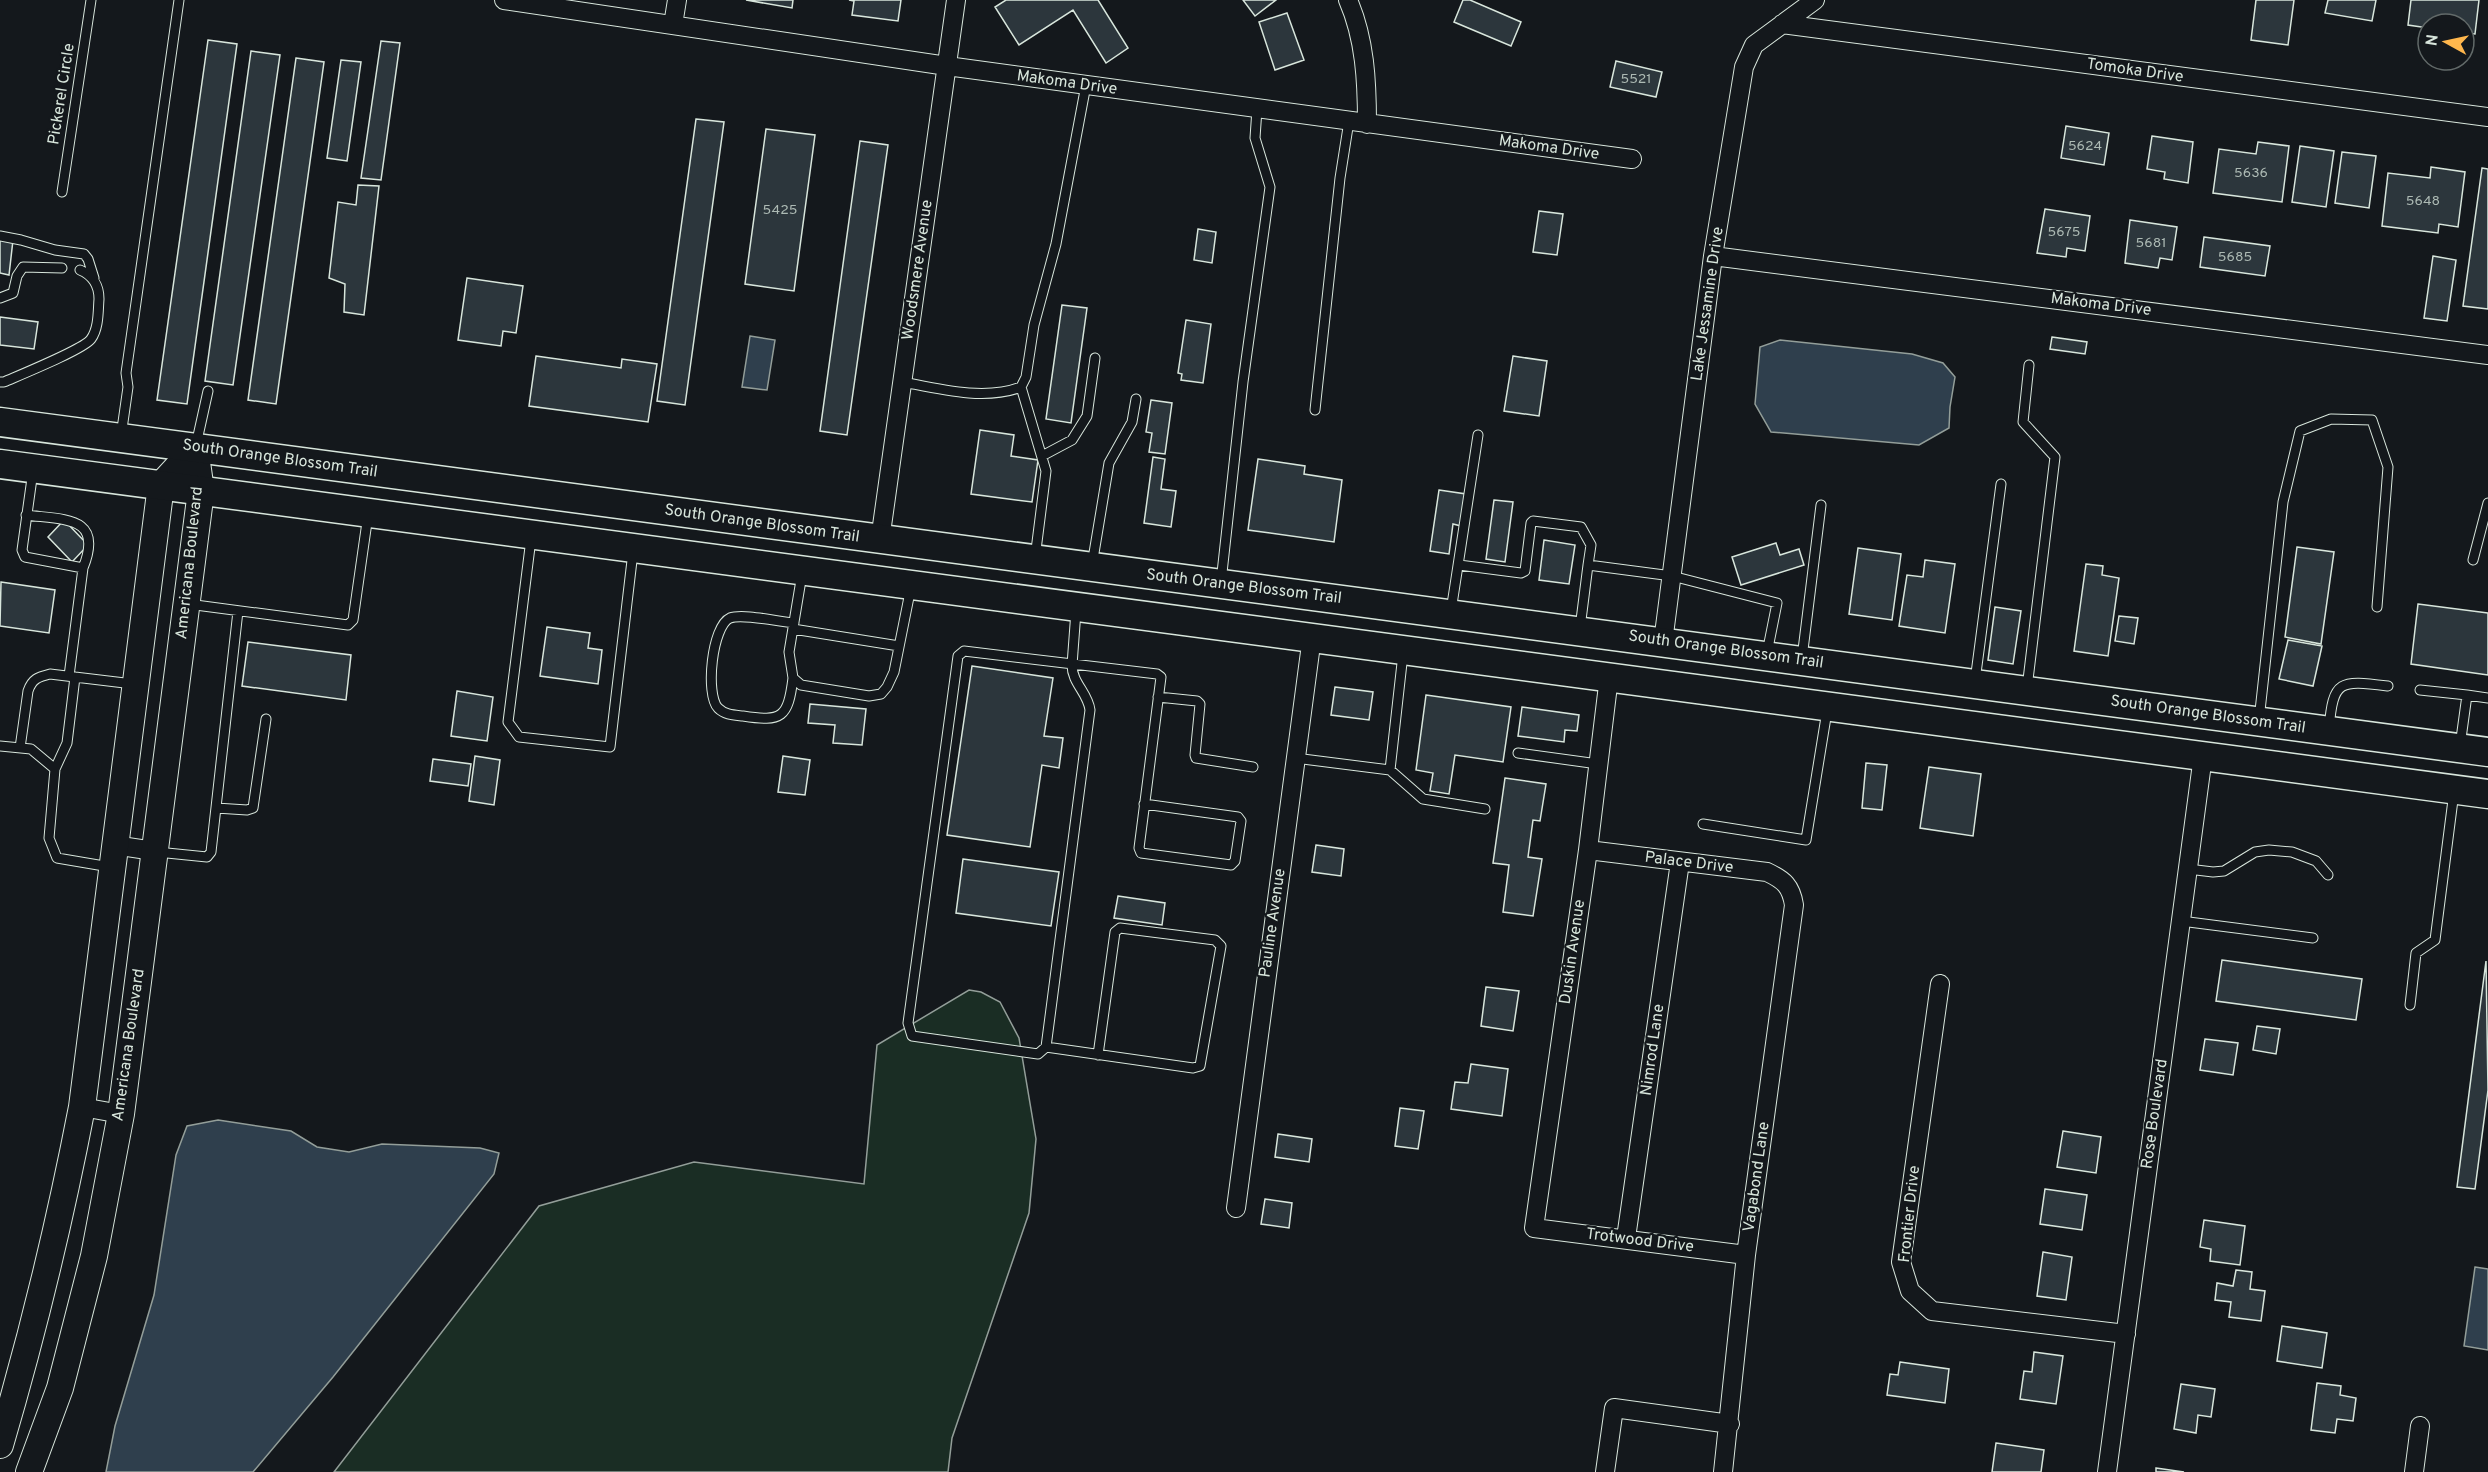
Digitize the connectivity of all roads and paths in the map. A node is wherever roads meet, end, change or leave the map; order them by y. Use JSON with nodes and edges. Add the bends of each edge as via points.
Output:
{"nodes":[{"id":1,"x":91,"y":0,"type":"edge"},
{"id":2,"x":179,"y":0,"type":"edge"},
{"id":3,"x":504,"y":0,"type":"edge"},
{"id":4,"x":677,"y":0,"type":"edge"},
{"id":5,"x":956,"y":0,"type":"edge"},
{"id":6,"x":1348,"y":0,"type":"edge"},
{"id":7,"x":1815,"y":0,"type":"edge"},
{"id":8,"x":1782,"y":24,"type":"junction"},
{"id":9,"x":673,"y":25,"type":"junction"},
{"id":10,"x":947,"y":66,"type":"junction"},
{"id":11,"x":1086,"y":85,"type":"junction"},
{"id":12,"x":1257,"y":109,"type":"junction"},
{"id":13,"x":2488,"y":117,"type":"edge"},
{"id":14,"x":1349,"y":121,"type":"junction"},
{"id":15,"x":1368,"y":124,"type":"junction"},
{"id":16,"x":1632,"y":159,"type":"dead end"},
{"id":17,"x":62,"y":192,"type":"dead end"},
{"id":18,"x":0,"y":236,"type":"edge"},
{"id":19,"x":1713,"y":256,"type":"junction"},
{"id":20,"x":62,"y":268,"type":"dead end"},
{"id":21,"x":80,"y":270,"type":"dead end"},
{"id":22,"x":94,"y":281,"type":"junction"},
{"id":23,"x":0,"y":298,"type":"edge"},
{"id":24,"x":2488,"y":355,"type":"edge"},
{"id":25,"x":1095,"y":358,"type":"dead end"},
{"id":26,"x":2029,"y":365,"type":"dead end"},
{"id":27,"x":0,"y":382,"type":"edge"},
{"id":28,"x":903,"y":382,"type":"junction"},
{"id":29,"x":1021,"y":387,"type":"junction"},
{"id":30,"x":208,"y":391,"type":"dead end"},
{"id":31,"x":1136,"y":399,"type":"dead end"},
{"id":32,"x":1315,"y":410,"type":"dead end"},
{"id":33,"x":0,"y":422,"type":"edge"},
{"id":34,"x":1478,"y":435,"type":"dead end"},
{"id":35,"x":120,"y":438,"type":"junction"},
{"id":36,"x":195,"y":448,"type":"junction"},
{"id":37,"x":1042,"y":456,"type":"junction"},
{"id":38,"x":0,"y":464,"type":"edge"},
{"id":39,"x":33,"y":468,"type":"junction"},
{"id":40,"x":2001,"y":484,"type":"dead end"},
{"id":41,"x":161,"y":485,"type":"junction"},
{"id":42,"x":201,"y":491,"type":"junction"},
{"id":43,"x":2488,"y":503,"type":"edge"},
{"id":44,"x":1821,"y":505,"type":"dead end"},
{"id":45,"x":369,"y":513,"type":"junction"},
{"id":46,"x":26,"y":515,"type":"junction"},
{"id":47,"x":532,"y":534,"type":"junction"},
{"id":48,"x":880,"y":540,"type":"junction"},
{"id":49,"x":634,"y":548,"type":"junction"},
{"id":50,"x":1035,"y":560,"type":"junction"},
{"id":51,"x":2473,"y":560,"type":"dead end"},
{"id":52,"x":1459,"y":565,"type":"junction"},
{"id":53,"x":1588,"y":565,"type":"junction"},
{"id":54,"x":1091,"y":567,"type":"junction"},
{"id":55,"x":83,"y":568,"type":"junction"},
{"id":56,"x":802,"y":570,"type":"junction"},
{"id":57,"x":1672,"y":576,"type":"junction"},
{"id":58,"x":912,"y":584,"type":"junction"},
{"id":59,"x":1221,"y":584,"type":"junction"},
{"id":60,"x":1279,"y":591,"type":"junction"},
{"id":61,"x":186,"y":604,"type":"junction"},
{"id":62,"x":1380,"y":605,"type":"junction"},
{"id":63,"x":1076,"y":606,"type":"junction"},
{"id":64,"x":2377,"y":607,"type":"dead end"},
{"id":65,"x":238,"y":611,"type":"junction"},
{"id":66,"x":1450,"y":614,"type":"junction"},
{"id":67,"x":1219,"y":625,"type":"junction"},
{"id":68,"x":793,"y":626,"type":"junction"},
{"id":69,"x":1580,"y":631,"type":"junction"},
{"id":70,"x":1312,"y":637,"type":"junction"},
{"id":71,"x":1663,"y":642,"type":"junction"},
{"id":72,"x":899,"y":646,"type":"junction"},
{"id":73,"x":1404,"y":649,"type":"junction"},
{"id":74,"x":1766,"y":656,"type":"junction"},
{"id":75,"x":1801,"y":660,"type":"junction"},
{"id":76,"x":1072,"y":664,"type":"junction"},
{"id":77,"x":72,"y":676,"type":"junction"},
{"id":78,"x":1609,"y":676,"type":"junction"},
{"id":79,"x":793,"y":678,"type":"junction"},
{"id":80,"x":135,"y":684,"type":"junction"},
{"id":81,"x":1975,"y":684,"type":"junction"},
{"id":82,"x":2388,"y":686,"type":"dead end"},
{"id":83,"x":2026,"y":690,"type":"junction"},
{"id":84,"x":2420,"y":690,"type":"dead end"},
{"id":85,"x":2467,"y":695,"type":"junction"},
{"id":86,"x":1158,"y":697,"type":"junction"},
{"id":87,"x":2488,"y":698,"type":"edge"},
{"id":88,"x":1828,"y":706,"type":"junction"},
{"id":89,"x":2185,"y":712,"type":"junction"},
{"id":90,"x":266,"y":719,"type":"dead end"},
{"id":91,"x":2259,"y":722,"type":"junction"},
{"id":92,"x":2329,"y":731,"type":"junction"},
{"id":93,"x":0,"y":746,"type":"edge"},
{"id":94,"x":2134,"y":746,"type":"junction"},
{"id":95,"x":20,"y":748,"type":"junction"},
{"id":96,"x":2460,"y":748,"type":"junction"},
{"id":97,"x":2488,"y":752,"type":"edge"},
{"id":98,"x":1518,"y":753,"type":"dead end"},
{"id":99,"x":2203,"y":756,"type":"junction"},
{"id":100,"x":1295,"y":758,"type":"junction"},
{"id":101,"x":1598,"y":764,"type":"junction"},
{"id":102,"x":1253,"y":767,"type":"dead end"},
{"id":103,"x":55,"y":769,"type":"junction"},
{"id":104,"x":1390,"y":770,"type":"junction"},
{"id":105,"x":2454,"y":789,"type":"junction"},
{"id":106,"x":2488,"y":794,"type":"edge"},
{"id":107,"x":1144,"y":804,"type":"junction"},
{"id":108,"x":216,"y":808,"type":"junction"},
{"id":109,"x":1485,"y":809,"type":"dead end"},
{"id":110,"x":1703,"y":824,"type":"dead end"},
{"id":111,"x":1588,"y":850,"type":"junction"},
{"id":112,"x":154,"y":851,"type":"junction"},
{"id":113,"x":113,"y":856,"type":"junction"},
{"id":114,"x":1680,"y":862,"type":"junction"},
{"id":115,"x":2188,"y":869,"type":"junction"},
{"id":116,"x":2328,"y":876,"type":"dead end"},
{"id":117,"x":1788,"y":884,"type":"joint"},
{"id":118,"x":2181,"y":921,"type":"junction"},
{"id":119,"x":2313,"y":938,"type":"dead end"},
{"id":120,"x":1940,"y":984,"type":"dead end"},
{"id":121,"x":2410,"y":1005,"type":"dead end"},
{"id":122,"x":1046,"y":1047,"type":"junction"},
{"id":123,"x":1098,"y":1055,"type":"junction"},
{"id":124,"x":82,"y":1107,"type":"junction"},
{"id":125,"x":121,"y":1114,"type":"junction"},
{"id":126,"x":1236,"y":1208,"type":"dead end"},
{"id":127,"x":1534,"y":1228,"type":"joint"},
{"id":128,"x":1626,"y":1238,"type":"junction"},
{"id":129,"x":1746,"y":1255,"type":"junction"},
{"id":130,"x":2126,"y":1334,"type":"junction"},
{"id":131,"x":1730,"y":1424,"type":"junction"},
{"id":132,"x":2421,"y":1426,"type":"dead end"},
{"id":133,"x":0,"y":1445,"type":"edge"},
{"id":134,"x":29,"y":1472,"type":"edge"},
{"id":135,"x":1605,"y":1472,"type":"edge"},
{"id":136,"x":1724,"y":1472,"type":"edge"},
{"id":137,"x":2107,"y":1472,"type":"edge"},
{"id":138,"x":2414,"y":1472,"type":"edge"}],
"edges":[{"from":1,"to":17,"type":"lane","name":"Pickerel Circle"},
{"from":2,"to":35,"type":"lane"},
{"from":3,"to":9,"type":"street","name":"Makoma Drive"},
{"from":4,"to":9,"type":"street"},
{"from":5,"to":10,"type":"street","name":"Woodsmere Avenue"},
{"from":6,"to":15,"type":"street","via":[[1357,21],[1367,75]]},
{"from":7,"to":8,"type":"street","name":"Lake Jessamine Drive"},
{"from":8,"to":13,"type":"street","name":"Tomoka Drive"},
{"from":8,"to":19,"type":"street","name":"Lake Jessamine Drive","via":[[1754,45],[1744,67]]},
{"from":9,"to":10,"type":"street","name":"Makoma Drive"},
{"from":10,"to":11,"type":"street","name":"Makoma Drive"},
{"from":10,"to":28,"type":"street","name":"Woodsmere Avenue"},
{"from":11,"to":12,"type":"street","name":"Makoma Drive"},
{"from":11,"to":29,"type":"lane","via":[[1056,244]]},
{"from":12,"to":14,"type":"street","name":"Makoma Drive"},
{"from":12,"to":59,"type":"lane","via":[[1255,138],[1270,187]]},
{"from":14,"to":15,"type":"street","name":"Makoma Drive"},
{"from":14,"to":32,"type":"lane"},
{"from":15,"to":16,"type":"street","name":"Makoma Drive"},
{"from":18,"to":22,"type":"lane","via":[[84,254]]},
{"from":19,"to":24,"type":"street","name":"Makoma Drive"},
{"from":19,"to":57,"type":"street","name":"Lake Jessamine Drive"},
{"from":20,"to":23,"type":"lane","via":[[23,267],[13,293]]},
{"from":21,"to":22,"type":"lane"},
{"from":22,"to":27,"type":"lane","via":[[99,295],[97,324],[91,339],[80,348]]},
{"from":25,"to":37,"type":"lane","via":[[1087,416],[1072,440]]},
{"from":26,"to":83,"type":"lane","via":[[2023,422],[2055,457]]},
{"from":28,"to":29,"type":"lane","via":[[981,393]]},
{"from":28,"to":48,"type":"street","name":"Woodsmere Avenue"},
{"from":29,"to":37,"type":"lane"},
{"from":30,"to":36,"type":"lane"},
{"from":31,"to":54,"type":"lane","via":[[1132,422],[1109,463]]},
{"from":33,"to":35,"type":"main road","name":"South Orange Blossom Trail"},
{"from":34,"to":52,"type":"lane"},
{"from":35,"to":36,"type":"main road","name":"South Orange Blossom Trail"},
{"from":36,"to":41,"type":"main road","name":"Americana Boulevard"},
{"from":36,"to":42,"type":"main road","name":"Americana Boulevard"},
{"from":36,"to":48,"type":"main road","name":"South Orange Blossom Trail"},
{"from":37,"to":50,"type":"lane","via":[[1046,471]]},
{"from":38,"to":39,"type":"main road"},
{"from":39,"to":41,"type":"main road"},
{"from":39,"to":46,"type":"lane"},
{"from":40,"to":81,"type":"lane"},
{"from":41,"to":42,"type":"main road"},
{"from":41,"to":80,"type":"main road"},
{"from":42,"to":45,"type":"main road"},
{"from":42,"to":61,"type":"main road","name":"Americana Boulevard"},
{"from":43,"to":51,"type":"lane"},
{"from":44,"to":75,"type":"lane"},
{"from":45,"to":47,"type":"main road"},
{"from":45,"to":65,"type":"lane","via":[[353,620],[348,625]]},
{"from":46,"to":55,"type":"lane","via":[[22,550],[25,557]]},
{"from":46,"to":55,"type":"lane","via":[[74,521],[84,526],[90,546]]},
{"from":47,"to":49,"type":"main road"},
{"from":47,"to":49,"type":"lane","via":[[508,722],[519,737],[610,747]]},
{"from":48,"to":50,"type":"main road","name":"South Orange Blossom Trail"},
{"from":49,"to":56,"type":"main road"},
{"from":50,"to":54,"type":"main road","name":"South Orange Blossom Trail"},
{"from":52,"to":53,"type":"lane","via":[[1525,572],[1533,522],[1581,527],[1591,545]]},
{"from":52,"to":66,"type":"lane"},
{"from":53,"to":57,"type":"lane"},
{"from":53,"to":69,"type":"lane"},
{"from":54,"to":59,"type":"main road","name":"South Orange Blossom Trail"},
{"from":55,"to":77,"type":"lane"},
{"from":56,"to":58,"type":"main road"},
{"from":56,"to":68,"type":"lane"},
{"from":57,"to":71,"type":"street","name":"Lake Jessamine Drive"},
{"from":57,"to":74,"type":"lane","via":[[1777,603]]},
{"from":58,"to":63,"type":"main road"},
{"from":58,"to":72,"type":"lane"},
{"from":59,"to":60,"type":"main road","name":"South Orange Blossom Trail"},
{"from":60,"to":62,"type":"main road","name":"South Orange Blossom Trail"},
{"from":60,"to":67,"type":"main road","via":[[1266,609]]},
{"from":61,"to":65,"type":"lane"},
{"from":61,"to":112,"type":"main road","name":"Americana Boulevard"},
{"from":62,"to":66,"type":"main road","name":"South Orange Blossom Trail"},
{"from":62,"to":70,"type":"main road","via":[[1349,612],[1326,623]]},
{"from":63,"to":67,"type":"main road"},
{"from":63,"to":76,"type":"lane"},
{"from":64,"to":91,"type":"lane","via":[[2388,467],[2372,420],[2331,419],[2300,431],[2290,472],[2283,502]]},
{"from":65,"to":108,"type":"lane"},
{"from":66,"to":69,"type":"main road","name":"South Orange Blossom Trail"},
{"from":67,"to":70,"type":"main road"},
{"from":68,"to":72,"type":"lane"},
{"from":68,"to":79,"type":"lane","via":[[789,652]]},
{"from":68,"to":79,"type":"lane","via":[[731,618],[722,624],[717,633],[712,699],[725,714],[768,720],[785,711]]},
{"from":69,"to":71,"type":"main road","name":"South Orange Blossom Trail"},
{"from":70,"to":73,"type":"main road"},
{"from":70,"to":100,"type":"street","name":"Pauline Avenue"},
{"from":71,"to":74,"type":"main road","name":"South Orange Blossom Trail"},
{"from":72,"to":79,"type":"lane","via":[[894,672],[881,694],[869,696],[801,685]]},
{"from":73,"to":78,"type":"main road"},
{"from":73,"to":104,"type":"lane"},
{"from":74,"to":75,"type":"main road","name":"South Orange Blossom Trail"},
{"from":75,"to":81,"type":"main road","name":"South Orange Blossom Trail"},
{"from":76,"to":86,"type":"lane","via":[[1157,674],[1161,677]]},
{"from":76,"to":122,"type":"lane","via":[[1075,681],[1089,700],[1090,710]]},
{"from":76,"to":122,"type":"lane","via":[[964,651],[958,656],[908,1023],[912,1036],[1038,1054]]},
{"from":77,"to":80,"type":"lane"},
{"from":77,"to":95,"type":"lane","via":[[50,674],[31,683]]},
{"from":77,"to":103,"type":"lane","via":[[67,743]]},
{"from":78,"to":88,"type":"main road"},
{"from":78,"to":101,"type":"street","name":"Duskin Avenue"},
{"from":80,"to":113,"type":"main road"},
{"from":81,"to":83,"type":"main road","name":"South Orange Blossom Trail"},
{"from":82,"to":92,"type":"lane","via":[[2344,684],[2334,695]]},
{"from":83,"to":89,"type":"main road","name":"South Orange Blossom Trail"},
{"from":84,"to":85,"type":"lane"},
{"from":85,"to":87,"type":"lane"},
{"from":85,"to":96,"type":"lane"},
{"from":86,"to":102,"type":"lane","via":[[1200,704],[1196,758]]},
{"from":86,"to":107,"type":"lane"},
{"from":88,"to":94,"type":"main road"},
{"from":88,"to":110,"type":"lane","via":[[1806,840]]},
{"from":89,"to":91,"type":"main road","name":"South Orange Blossom Trail"},
{"from":89,"to":94,"type":"main road","via":[[2176,732],[2158,743]]},
{"from":90,"to":108,"type":"lane","via":[[253,808]]},
{"from":91,"to":92,"type":"main road","name":"South Orange Blossom Trail"},
{"from":92,"to":96,"type":"main road","name":"South Orange Blossom Trail"},
{"from":93,"to":95,"type":"lane"},
{"from":94,"to":99,"type":"main road"},
{"from":95,"to":103,"type":"lane","via":[[31,749]]},
{"from":96,"to":97,"type":"main road","name":"South Orange Blossom Trail"},
{"from":98,"to":101,"type":"lane"},
{"from":99,"to":105,"type":"main road"},
{"from":99,"to":115,"type":"street","name":"Rose Boulevard"},
{"from":100,"to":104,"type":"lane"},
{"from":100,"to":126,"type":"street","name":"Pauline Avenue"},
{"from":101,"to":111,"type":"street","name":"Duskin Avenue"},
{"from":103,"to":113,"type":"lane","via":[[50,838],[57,858]]},
{"from":104,"to":109,"type":"lane","via":[[1423,799]]},
{"from":105,"to":106,"type":"main road"},
{"from":105,"to":121,"type":"lane","via":[[2435,940],[2416,953]]},
{"from":107,"to":107,"type":"lane","via":[[1138,848],[1142,853],[1231,866],[1235,861],[1242,821],[1238,817]]},
{"from":108,"to":112,"type":"lane","via":[[211,852],[207,857]]},
{"from":111,"to":114,"type":"street","name":"Palace Drive"},
{"from":111,"to":127,"type":"street","name":"Duskin Avenue"},
{"from":112,"to":113,"type":"street"},
{"from":112,"to":125,"type":"main road","name":"Americana Boulevard"},
{"from":113,"to":124,"type":"main road"},
{"from":114,"to":117,"type":"street","name":"Palace Drive","via":[[1767,872]]},
{"from":114,"to":128,"type":"street","name":"Nimrod Lane"},
{"from":115,"to":116,"type":"lane","via":[[2224,871],[2255,852],[2269,850],[2292,852],[2316,861]]},
{"from":115,"to":118,"type":"street","name":"Rose Boulevard"},
{"from":117,"to":129,"type":"street","name":"Vagabond Lane","via":[[1794,905]]},
{"from":118,"to":119,"type":"lane"},
{"from":118,"to":130,"type":"street","name":"Rose Boulevard"},
{"from":120,"to":130,"type":"street","name":"Frontier Drive","via":[[1901,1262],[1910,1290],[1932,1311]]},
{"from":122,"to":123,"type":"lane"},
{"from":123,"to":123,"type":"lane","via":[[1200,1066],[1221,946],[1215,940],[1120,928],[1116,932]]},
{"from":124,"to":125,"type":"street"},
{"from":124,"to":133,"type":"main road","via":[[57,1231]]},
{"from":125,"to":134,"type":"main road","name":"Americana Boulevard","via":[[91,1268],[60,1388]]},
{"from":127,"to":128,"type":"street","name":"Trotwood Drive"},
{"from":128,"to":129,"type":"street","name":"Trotwood Drive"},
{"from":129,"to":131,"type":"street","name":"Vagabond Lane"},
{"from":130,"to":137,"type":"street","name":"Rose Boulevard"},
{"from":131,"to":135,"type":"street","via":[[1614,1408]]},
{"from":131,"to":136,"type":"street","name":"Vagabond Lane"},
{"from":132,"to":138,"type":"street"}]}
